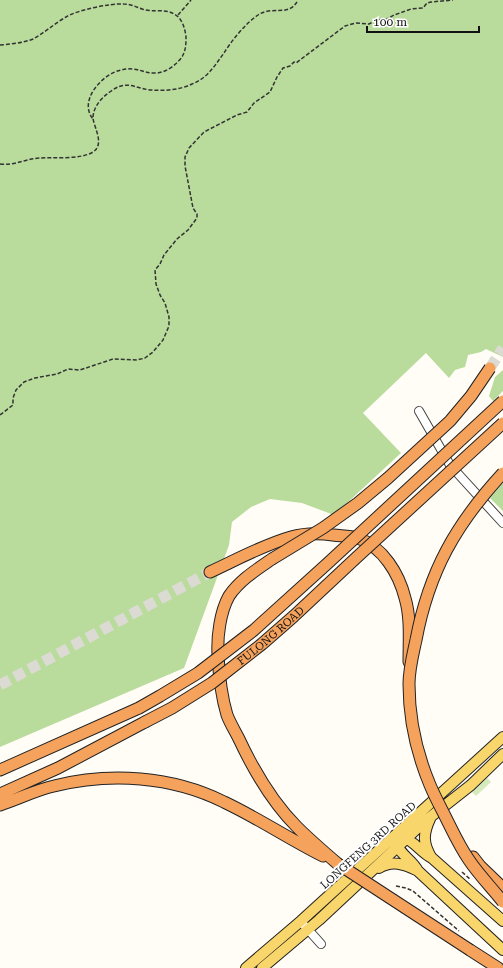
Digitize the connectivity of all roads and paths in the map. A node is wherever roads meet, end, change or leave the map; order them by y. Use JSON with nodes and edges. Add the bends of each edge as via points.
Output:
{"nodes":[{"id":1,"x":191,"y":0,"type":"edge"},
{"id":2,"x":298,"y":0,"type":"edge"},
{"id":3,"x":453,"y":0,"type":"edge"},
{"id":4,"x":178,"y":16,"type":"junction"},
{"id":5,"x":0,"y":45,"type":"edge"},
{"id":6,"x":93,"y":120,"type":"junction"},
{"id":7,"x":0,"y":164,"type":"edge"},
{"id":8,"x":490,"y":368,"type":"tunnel mouth"},
{"id":9,"x":503,"y":401,"type":"edge"},
{"id":10,"x":419,"y":411,"type":"dead end"},
{"id":11,"x":0,"y":415,"type":"edge"},
{"id":12,"x":503,"y":423,"type":"edge"},
{"id":13,"x":503,"y":473,"type":"edge"},
{"id":14,"x":503,"y":523,"type":"edge"},
{"id":15,"x":210,"y":572,"type":"tunnel mouth"},
{"id":16,"x":410,"y":671,"type":"junction"},
{"id":17,"x":503,"y":737,"type":"edge"},
{"id":18,"x":503,"y":754,"type":"edge"},
{"id":19,"x":0,"y":770,"type":"edge"},
{"id":20,"x":0,"y":794,"type":"edge"},
{"id":21,"x":0,"y":806,"type":"edge"},
{"id":22,"x":444,"y":815,"type":"junction"},
{"id":23,"x":432,"y":816,"type":"junction"},
{"id":24,"x":395,"y":836,"type":"junction"},
{"id":25,"x":408,"y":838,"type":"junction"},
{"id":26,"x":398,"y":848,"type":"junction"},
{"id":27,"x":432,"y":858,"type":"junction"},
{"id":28,"x":338,"y":864,"type":"junction"},
{"id":29,"x":418,"y":871,"type":"junction"},
{"id":30,"x":461,"y":871,"type":"dead end"},
{"id":31,"x":372,"y":872,"type":"junction"},
{"id":32,"x":472,"y":880,"type":"dead end"},
{"id":33,"x":396,"y":886,"type":"dead end"},
{"id":34,"x":503,"y":888,"type":"edge"},
{"id":35,"x":503,"y":902,"type":"edge"},
{"id":36,"x":503,"y":921,"type":"edge"},
{"id":37,"x":304,"y":925,"type":"junction"},
{"id":38,"x":461,"y":933,"type":"dead end"},
{"id":39,"x":321,"y":944,"type":"dead end"},
{"id":40,"x":470,"y":950,"type":"junction"},
{"id":41,"x":503,"y":950,"type":"edge"},
{"id":42,"x":246,"y":968,"type":"edge"},
{"id":43,"x":262,"y":968,"type":"edge"},
{"id":44,"x":491,"y":968,"type":"edge"},
{"id":45,"x":498,"y":968,"type":"edge"}],
"edges":[{"from":1,"to":4,"type":"path"},
{"from":2,"to":6,"type":"path","via":[[293,8],[288,10],[267,11],[254,17],[228,46],[205,78],[192,85],[162,91],[131,85],[116,87],[102,97],[96,106]]},
{"from":3,"to":11,"type":"path","via":[[431,2],[423,8],[384,20],[376,20],[369,24],[356,23],[340,29],[296,63],[283,68],[270,92],[254,103],[247,112],[204,132],[190,148],[184,166],[197,218],[164,255],[155,270],[156,284],[169,317],[168,330],[162,340],[153,352],[140,359],[109,359],[80,370],[68,369],[24,382],[16,390],[11,407]]},
{"from":4,"to":5,"type":"path","via":[[168,12],[115,4],[67,16],[31,39],[20,43]]},
{"from":4,"to":6,"type":"path","via":[[186,33],[183,55],[166,70],[157,73],[131,68],[118,70],[107,77],[96,87],[88,104]]},
{"from":6,"to":7,"type":"path","via":[[98,136],[97,148],[93,152],[71,157],[37,158]]},
{"from":8,"to":28,"type":"highway","bridge":true,"via":[[450,421],[388,478],[352,508],[240,582],[228,597],[221,618],[218,642],[219,670],[228,716],[253,767],[277,803],[297,827]]},
{"from":9,"to":19,"type":"highway","name":"FULONG ROAD","bridge":true,"via":[[248,635],[198,673],[139,708]]},
{"from":10,"to":14,"type":"street","via":[[450,465]]},
{"from":12,"to":20,"type":"highway","name":"FULONG ROAD","bridge":true,"via":[[310,602],[212,683],[146,722],[58,768]]},
{"from":13,"to":16,"type":"highway","bridge":true,"via":[[464,519],[441,558],[418,625]]},
{"from":15,"to":16,"type":"highway","bridge":true,"via":[[292,536],[346,536],[365,542],[393,567],[401,583],[408,614]]},
{"from":16,"to":22,"type":"highway","bridge":true,"via":[[410,707],[417,742],[430,785]]},
{"from":17,"to":24,"type":"main road","name":"LONGFENG 3RD ROAD"},
{"from":18,"to":23,"type":"main road","name":"LONGFENG 3RD ROAD"},
{"from":21,"to":28,"type":"highway","via":[[54,786],[99,778],[151,780],[173,784],[223,801]]},
{"from":22,"to":34,"type":"highway","bridge":true,"via":[[473,858]]},
{"from":22,"to":35,"type":"highway","bridge":true,"via":[[469,861]]},
{"from":23,"to":25,"type":"main road","name":"LONGFENG 3RD ROAD"},
{"from":23,"to":27,"type":"main road","via":[[425,838],[426,848]]},
{"from":24,"to":25,"type":"main road"},
{"from":24,"to":26,"type":"main road"},
{"from":24,"to":37,"type":"main road","name":"LONGFENG 3RD ROAD"},
{"from":25,"to":26,"type":"main road","name":"LONGFENG 3RD ROAD"},
{"from":25,"to":27,"type":"main road"},
{"from":26,"to":29,"type":"main road"},
{"from":26,"to":31,"type":"main road","name":"LONGFENG 3RD ROAD"},
{"from":27,"to":36,"type":"main road"},
{"from":28,"to":40,"type":"highway","bridge":true},
{"from":29,"to":31,"type":"main road","via":[[394,863]]},
{"from":29,"to":41,"type":"main road"},
{"from":30,"to":32,"type":"path"},
{"from":31,"to":37,"type":"main road","name":"LONGFENG 3RD ROAD"},
{"from":33,"to":38,"type":"path","via":[[420,896]]},
{"from":37,"to":39,"type":"street"},
{"from":37,"to":42,"type":"main road","name":"LONGFENG 3RD ROAD"},
{"from":37,"to":43,"type":"main road","name":"LONGFENG 3RD ROAD"},
{"from":40,"to":44,"type":"highway"},
{"from":40,"to":45,"type":"highway"}]}
